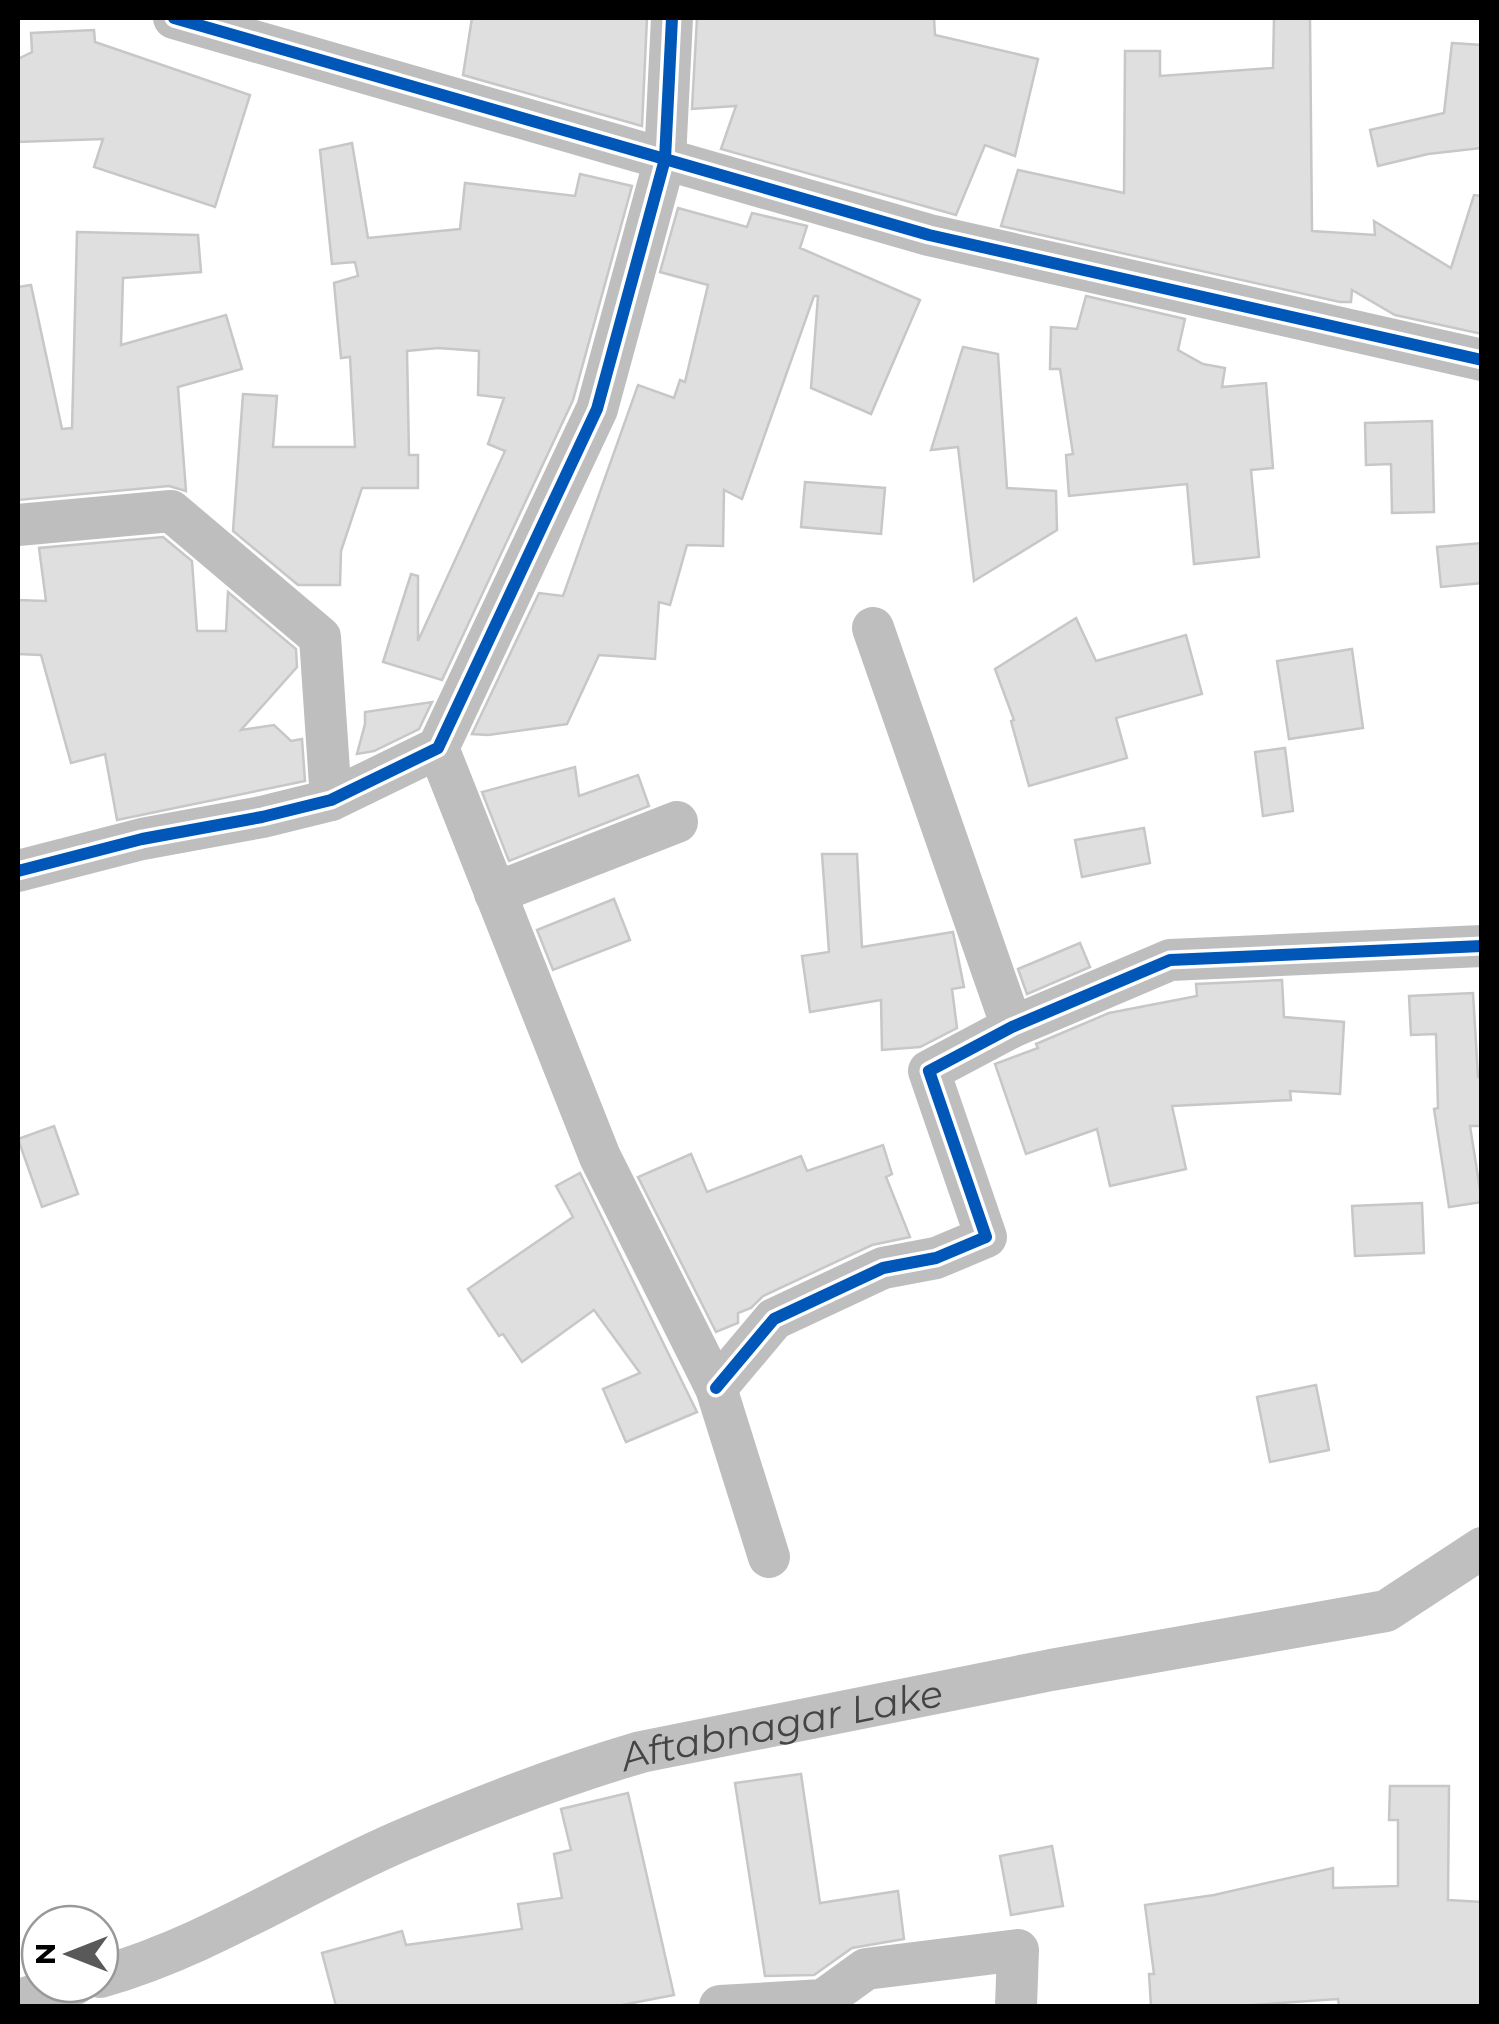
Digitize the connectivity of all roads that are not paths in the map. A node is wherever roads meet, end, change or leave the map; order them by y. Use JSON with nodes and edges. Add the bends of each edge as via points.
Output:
{"nodes":[{"id":1,"x":174,"y":18,"type":"edge"},
{"id":2,"x":672,"y":18,"type":"edge"},
{"id":3,"x":665,"y":158,"type":"junction"},
{"id":4,"x":1482,"y":360,"type":"edge"},
{"id":5,"x":18,"y":525,"type":"edge"},
{"id":6,"x":874,"y":628,"type":"dead end"},
{"id":7,"x":438,"y":748,"type":"junction"},
{"id":8,"x":331,"y":800,"type":"junction"},
{"id":9,"x":677,"y":822,"type":"dead end"},
{"id":10,"x":18,"y":871,"type":"edge"},
{"id":11,"x":496,"y":894,"type":"junction"},
{"id":12,"x":1482,"y":946,"type":"edge"},
{"id":13,"x":1012,"y":1027,"type":"junction"},
{"id":14,"x":716,"y":1388,"type":"junction"},
{"id":15,"x":769,"y":1556,"type":"dead end"},
{"id":16,"x":720,"y":2006,"type":"edge"},
{"id":17,"x":1016,"y":2006,"type":"edge"}],
"edges":[{"from":1,"to":3,"type":"street"},
{"from":2,"to":3,"type":"street"},
{"from":3,"to":4,"type":"street","via":[[929,234]]},
{"from":3,"to":7,"type":"street","via":[[597,409]]},
{"from":5,"to":8,"type":"street","via":[[171,510],[320,636]]},
{"from":6,"to":13,"type":"street"},
{"from":7,"to":8,"type":"street"},
{"from":7,"to":11,"type":"street"},
{"from":8,"to":10,"type":"street"},
{"from":9,"to":11,"type":"street"},
{"from":11,"to":14,"type":"street","via":[[600,1158]]},
{"from":12,"to":13,"type":"street","via":[[1170,960]]},
{"from":13,"to":14,"type":"street","via":[[929,1071],[986,1237],[936,1258],[883,1268],[774,1319]]},
{"from":14,"to":15,"type":"street"},
{"from":16,"to":17,"type":"street","via":[[823,2000],[866,1970],[1018,1950]]}]}
